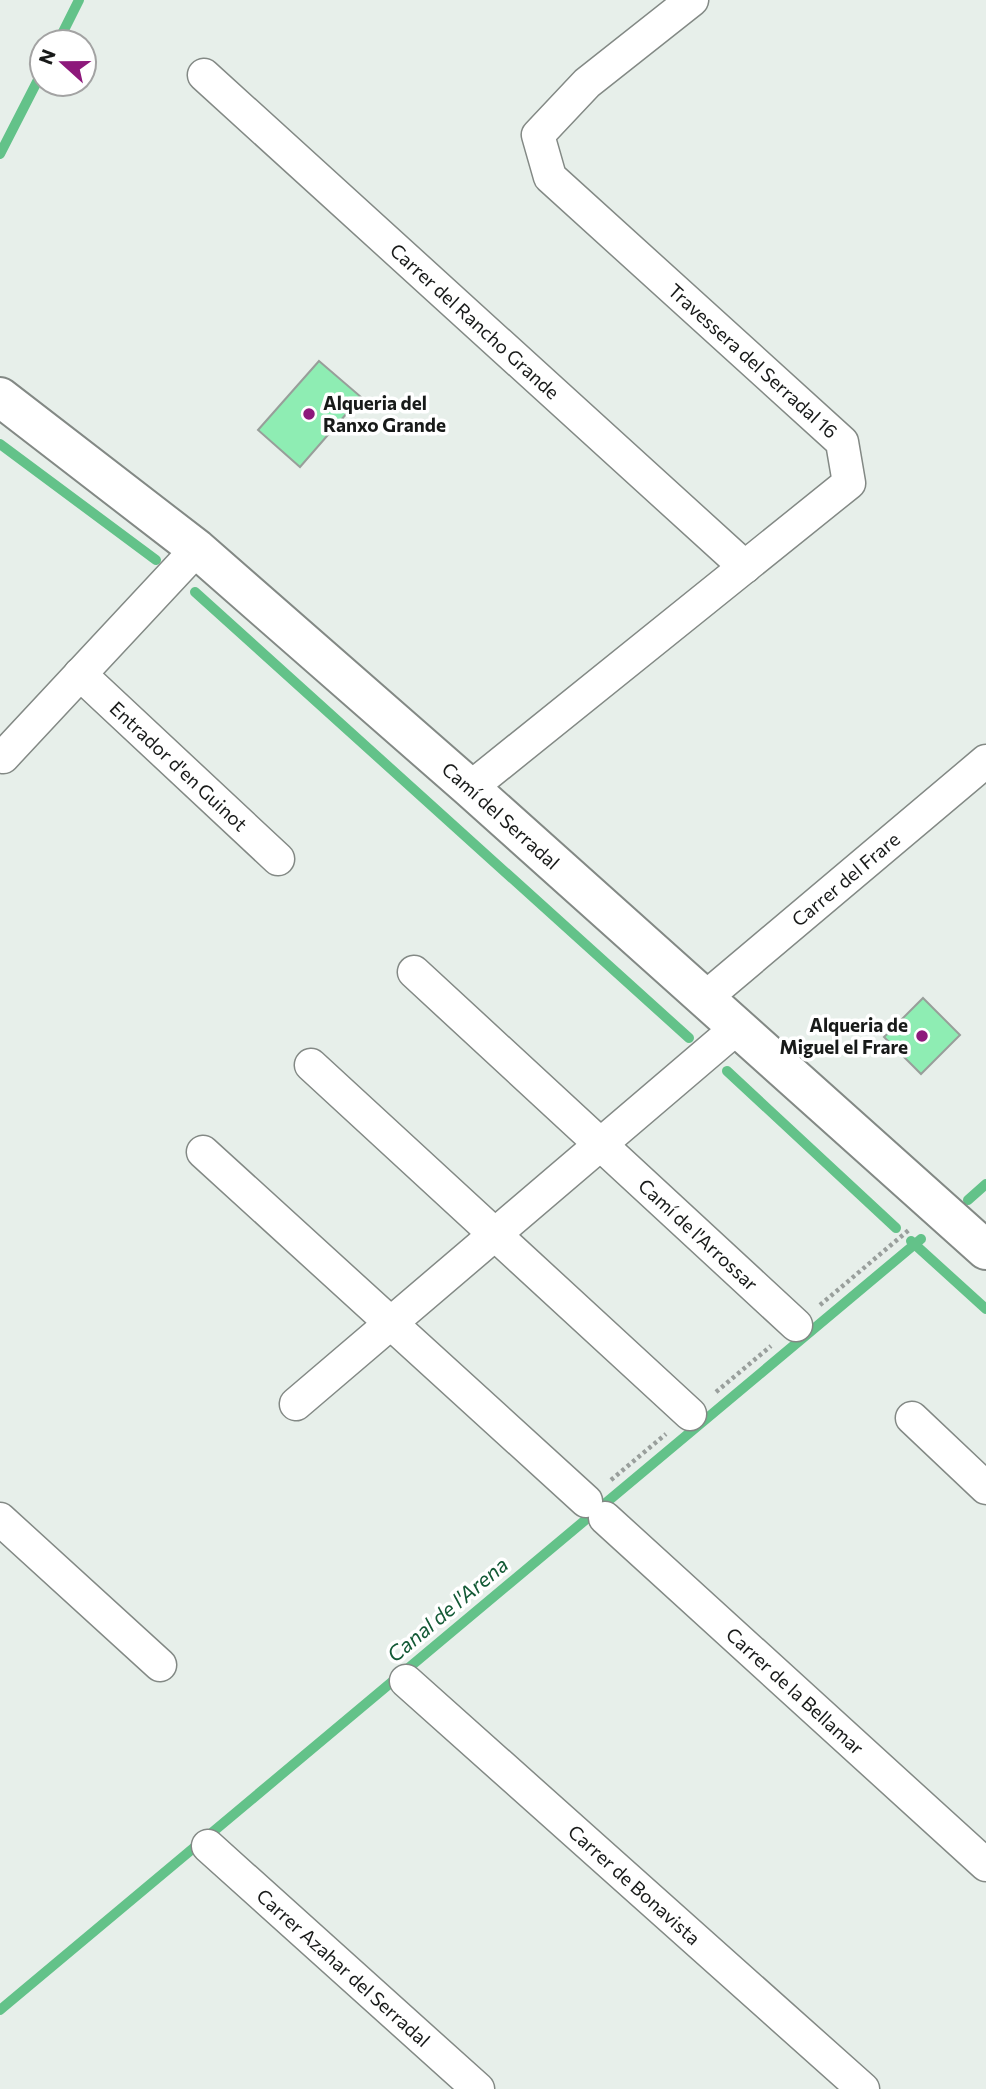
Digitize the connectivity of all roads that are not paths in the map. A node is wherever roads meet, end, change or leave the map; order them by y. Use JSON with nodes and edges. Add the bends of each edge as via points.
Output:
{"nodes":[{"id":1,"x":692,"y":0,"type":"edge"},
{"id":2,"x":204,"y":75,"type":"dead end"},
{"id":3,"x":0,"y":397,"type":"edge"},
{"id":4,"x":197,"y":549,"type":"junction"},
{"id":5,"x":745,"y":566,"type":"junction"},
{"id":6,"x":80,"y":674,"type":"junction"},
{"id":7,"x":3,"y":757,"type":"dead end"},
{"id":8,"x":986,"y":761,"type":"edge"},
{"id":9,"x":470,"y":788,"type":"junction"},
{"id":10,"x":278,"y":859,"type":"dead end"},
{"id":11,"x":414,"y":972,"type":"dead end"},
{"id":12,"x":705,"y":998,"type":"junction"},
{"id":13,"x":738,"y":1027,"type":"junction"},
{"id":14,"x":311,"y":1065,"type":"dead end"},
{"id":15,"x":599,"y":1145,"type":"junction"},
{"id":16,"x":203,"y":1153,"type":"dead end"},
{"id":17,"x":495,"y":1235,"type":"junction"},
{"id":18,"x":986,"y":1250,"type":"edge"},
{"id":19,"x":390,"y":1324,"type":"junction"},
{"id":20,"x":796,"y":1325,"type":"road end"},
{"id":21,"x":296,"y":1404,"type":"dead end"},
{"id":22,"x":690,"y":1414,"type":"road end"},
{"id":23,"x":912,"y":1419,"type":"dead end"},
{"id":24,"x":986,"y":1488,"type":"edge"},
{"id":25,"x":0,"y":1519,"type":"edge"},
{"id":26,"x":160,"y":1665,"type":"dead end"},
{"id":27,"x":406,"y":1681,"type":"dead end"},
{"id":28,"x":208,"y":1846,"type":"dead end"},
{"id":29,"x":986,"y":1865,"type":"edge"},
{"id":30,"x":478,"y":2089,"type":"edge"},
{"id":31,"x":863,"y":2089,"type":"edge"}],
"edges":[{"from":1,"to":5,"type":"street","name":"Travessera del Serradal 16","via":[[587,83],[538,135],[550,177],[842,442],[849,482]]},
{"from":2,"to":5,"type":"street","name":"Carrer del Rancho Grande"},
{"from":3,"to":4,"type":"street","name":"Camí del Serradal"},
{"from":4,"to":6,"type":"street"},
{"from":4,"to":9,"type":"street","name":"Camí del Serradal"},
{"from":5,"to":9,"type":"street","name":"Travessera del Serradal 16"},
{"from":6,"to":7,"type":"street"},
{"from":6,"to":10,"type":"street","name":"Entrador d'en Guinot"},
{"from":8,"to":12,"type":"street","name":"Carrer del Frare"},
{"from":9,"to":12,"type":"street","name":"Camí del Serradal"},
{"from":11,"to":15,"type":"street","name":"Camí de l'Arrossar"},
{"from":12,"to":13,"type":"street","name":"Camí del Serradal"},
{"from":13,"to":15,"type":"street"},
{"from":13,"to":18,"type":"street","name":"Camí del Serradal"},
{"from":14,"to":17,"type":"street"},
{"from":15,"to":17,"type":"street"},
{"from":15,"to":20,"type":"street","name":"Camí de l'Arrossar"},
{"from":16,"to":19,"type":"street"},
{"from":17,"to":19,"type":"street"},
{"from":17,"to":22,"type":"street"},
{"from":19,"to":21,"type":"street"},
{"from":19,"to":29,"type":"street","name":"Carrer de la Bellamar"},
{"from":23,"to":24,"type":"street"},
{"from":25,"to":26,"type":"street"},
{"from":27,"to":31,"type":"street","name":"Carrer de Bonavista"},
{"from":28,"to":30,"type":"street","name":"Carrer Azahar del Serradal"}]}
